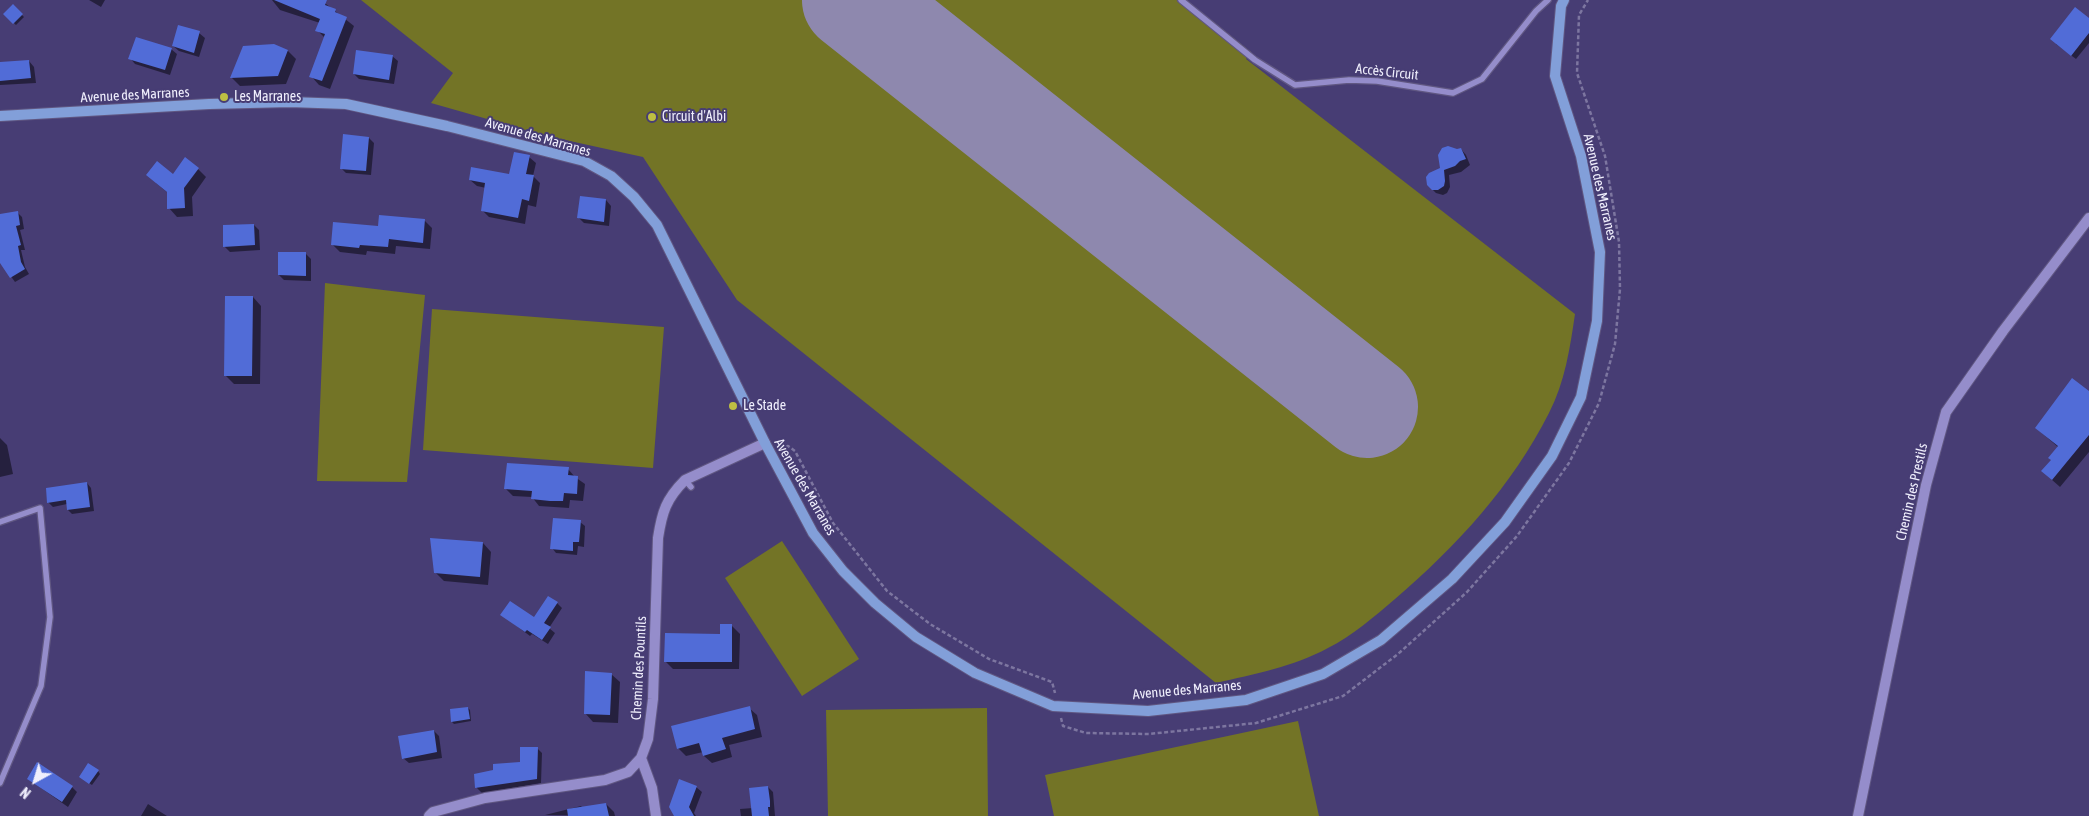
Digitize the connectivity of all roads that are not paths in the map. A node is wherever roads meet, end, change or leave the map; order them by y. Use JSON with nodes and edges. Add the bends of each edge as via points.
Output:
{"nodes":[{"id":1,"x":1181,"y":0,"type":"edge"},
{"id":2,"x":1548,"y":0,"type":"edge"},
{"id":3,"x":1564,"y":0,"type":"edge"},
{"id":4,"x":0,"y":116,"type":"edge"},
{"id":5,"x":2089,"y":218,"type":"edge"},
{"id":6,"x":765,"y":443,"type":"junction"},
{"id":7,"x":0,"y":522,"type":"edge"},
{"id":8,"x":641,"y":758,"type":"junction"},
{"id":9,"x":0,"y":783,"type":"edge"},
{"id":10,"x":429,"y":816,"type":"edge"},
{"id":11,"x":656,"y":816,"type":"edge"},
{"id":12,"x":1858,"y":816,"type":"edge"}],
"edges":[{"from":1,"to":2,"type":"lane","name":"Accès Circuit","via":[[1255,60],[1295,85],[1377,81],[1454,93],[1482,79]]},
{"from":3,"to":6,"type":"street","name":"Avenue des Marranes","via":[[1555,76],[1582,156],[1600,252],[1597,321],[1581,397],[1552,456],[1505,522],[1452,579],[1381,640],[1323,674],[1246,700],[1148,710],[1053,706],[975,674],[916,638],[843,571],[813,533]]},
{"from":4,"to":6,"type":"street","name":"Avenue des Marranes","via":[[209,104],[346,104],[447,126],[584,162],[611,176],[657,225]]},
{"from":5,"to":12,"type":"street","name":"Chemin des Prestils","via":[[1946,412],[1926,485]]},
{"from":6,"to":8,"type":"street","name":"Chemin des Pountils","via":[[676,490],[662,513],[658,538],[654,699],[648,739]]},
{"from":7,"to":9,"type":"lane","via":[[40,508],[50,617],[41,686]]},
{"from":8,"to":10,"type":"street","via":[[628,772],[605,780],[485,798]]},
{"from":8,"to":11,"type":"street","via":[[652,788]]}]}
